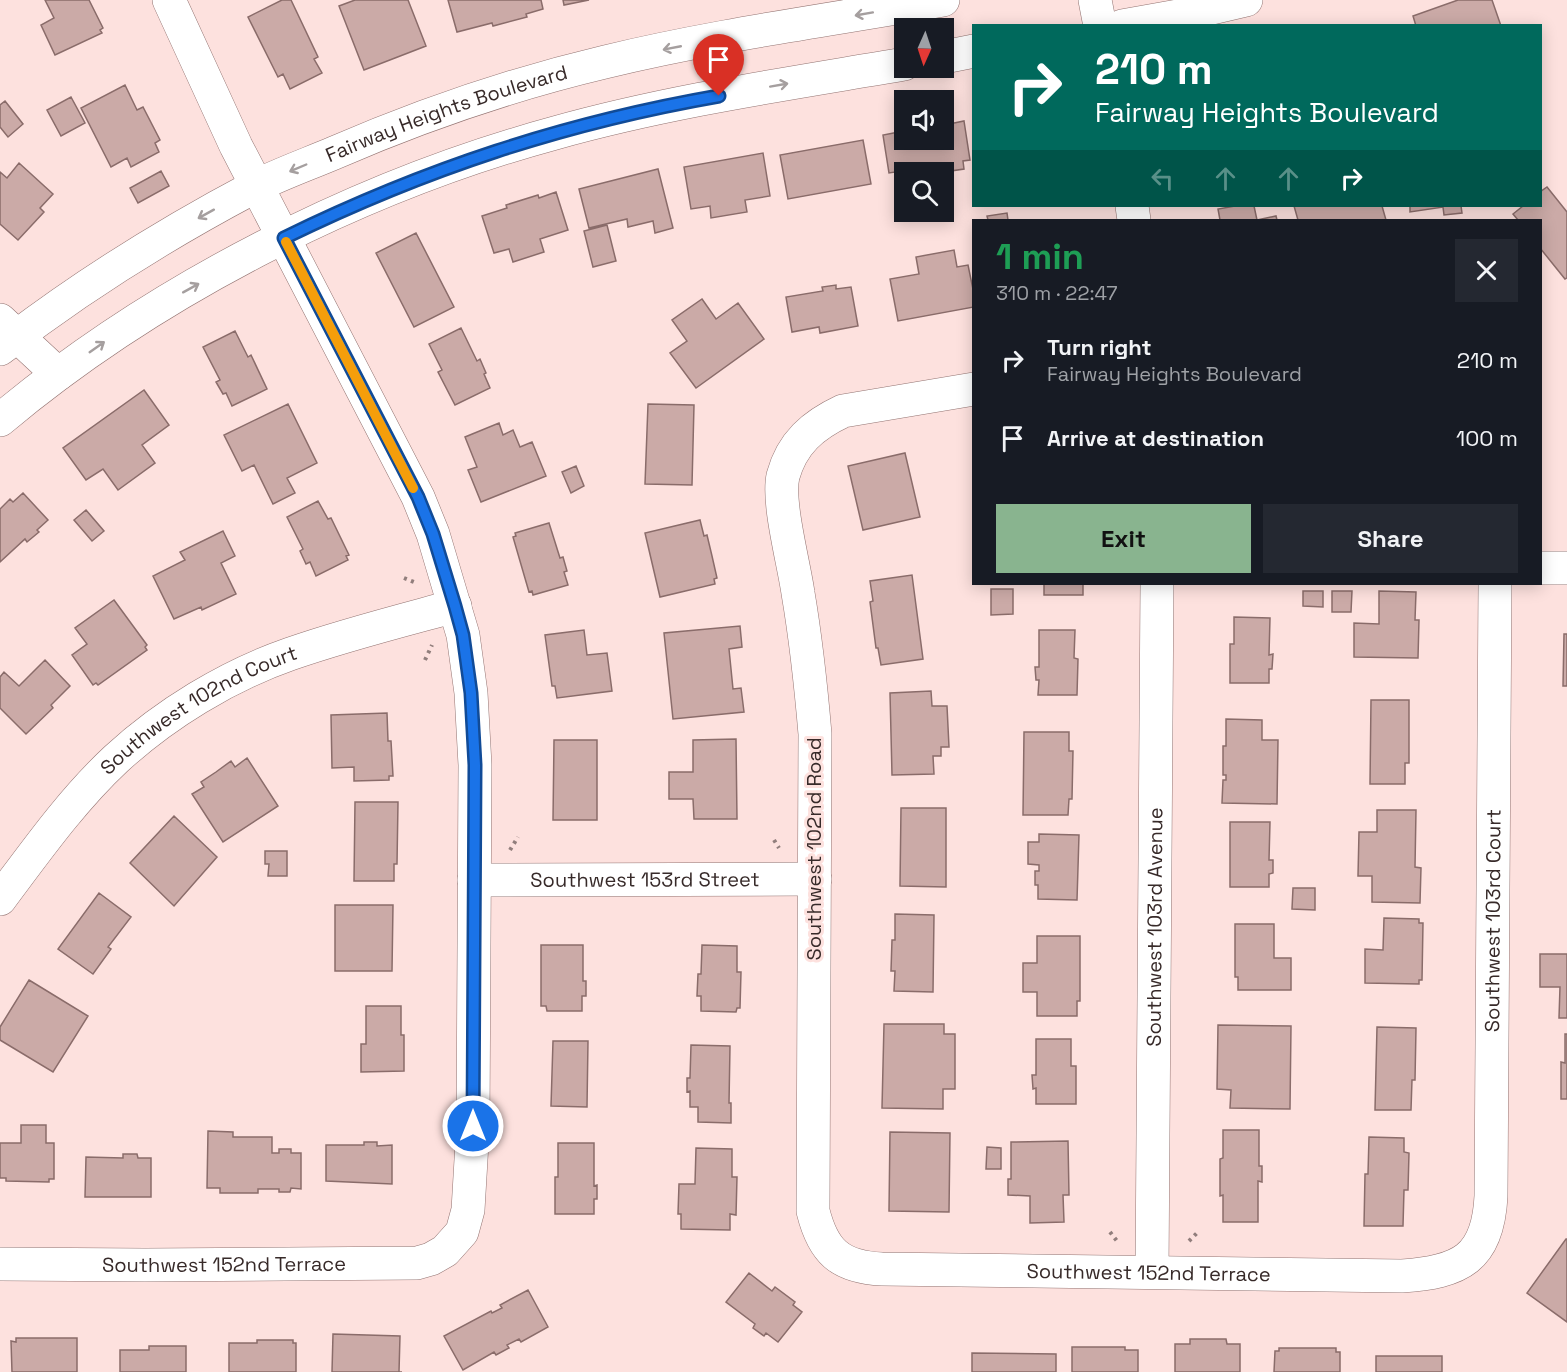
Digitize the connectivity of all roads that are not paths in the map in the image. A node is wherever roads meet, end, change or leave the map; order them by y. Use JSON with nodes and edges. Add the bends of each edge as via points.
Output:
{"nodes":[{"id":1,"x":169,"y":0,"type":"edge"},
{"id":2,"x":943,"y":0,"type":"edge"},
{"id":3,"x":1095,"y":0,"type":"edge"},
{"id":4,"x":1246,"y":0,"type":"edge"},
{"id":5,"x":1100,"y":24,"type":"edge"},
{"id":6,"x":1133,"y":24,"type":"edge"},
{"id":7,"x":972,"y":51,"type":"edge"},
{"id":8,"x":954,"y":55,"type":"edge"},
{"id":9,"x":894,"y":66,"type":"edge"},
{"id":10,"x":257,"y":186,"type":"junction"},
{"id":11,"x":284,"y":238,"type":"junction"},
{"id":12,"x":6,"y":335,"type":"edge"},
{"id":13,"x":58,"y":374,"type":"junction"},
{"id":14,"x":972,"y":389,"type":"edge"},
{"id":15,"x":0,"y":420,"type":"edge"},
{"id":16,"x":1542,"y":568,"type":"edge"},
{"id":17,"x":1567,"y":568,"type":"edge"},
{"id":18,"x":1157,"y":585,"type":"edge"},
{"id":19,"x":1495,"y":585,"type":"edge"},
{"id":20,"x":455,"y":606,"type":"junction"},
{"id":21,"x":815,"y":879,"type":"junction"},
{"id":22,"x":474,"y":880,"type":"junction"},
{"id":23,"x":0,"y":899,"type":"edge"},
{"id":24,"x":825,"y":1245,"type":"joint"},
{"id":25,"x":1472,"y":1254,"type":"joint"},
{"id":26,"x":0,"y":1264,"type":"edge"},
{"id":27,"x":1152,"y":1272,"type":"junction"}],
"edges":[{"from":1,"to":10,"type":"street"},
{"from":2,"to":10,"type":"street","name":"Fairway Heights Boulevard","one_way":true,"via":[[711,40],[552,75],[395,126]]},
{"from":3,"to":5,"type":"street"},
{"from":4,"to":6,"type":"street"},
{"from":7,"to":8,"type":"street"},
{"from":11,"to":9,"type":"street","one_way":true,"via":[[372,196],[556,132],[696,100]]},
{"from":10,"to":11,"type":"street"},
{"from":10,"to":12,"type":"street","name":"Fairway Heights Boulevard","one_way":true,"via":[[141,251]]},
{"from":13,"to":11,"type":"street","one_way":true,"via":[[141,317]]},
{"from":11,"to":20,"type":"street","via":[[418,497]]},
{"from":12,"to":13,"type":"street"},
{"from":13,"to":15,"type":"street"},
{"from":14,"to":21,"type":"street","name":"Southwest 102nd Road","via":[[843,411],[808,432],[791,454],[783,475],[782,498],[815,734]]},
{"from":16,"to":17,"type":"street"},
{"from":18,"to":27,"type":"street","name":"Southwest 103rd Avenue"},
{"from":19,"to":25,"type":"street","name":"Southwest 103rd Court","via":[[1491,1196],[1489,1226]]},
{"from":20,"to":22,"type":"street","via":[[463,635],[473,716]]},
{"from":20,"to":23,"type":"street","name":"Southwest 102nd Court","via":[[289,654],[213,689],[175,713],[133,745],[86,790]]},
{"from":21,"to":22,"type":"street","name":"Southwest 153rd Street"},
{"from":21,"to":24,"type":"street","name":"Southwest 102nd Road","via":[[813,1211]]},
{"from":22,"to":26,"type":"street","name":"Southwest 152nd Terrace","via":[[469,1195],[462,1232],[445,1251],[417,1263]]},
{"from":24,"to":27,"type":"street","name":"Southwest 152nd Terrace","via":[[839,1257],[868,1268]]},
{"from":25,"to":27,"type":"street","name":"Southwest 152nd Terrace","via":[[1443,1272],[1402,1276]]}]}
